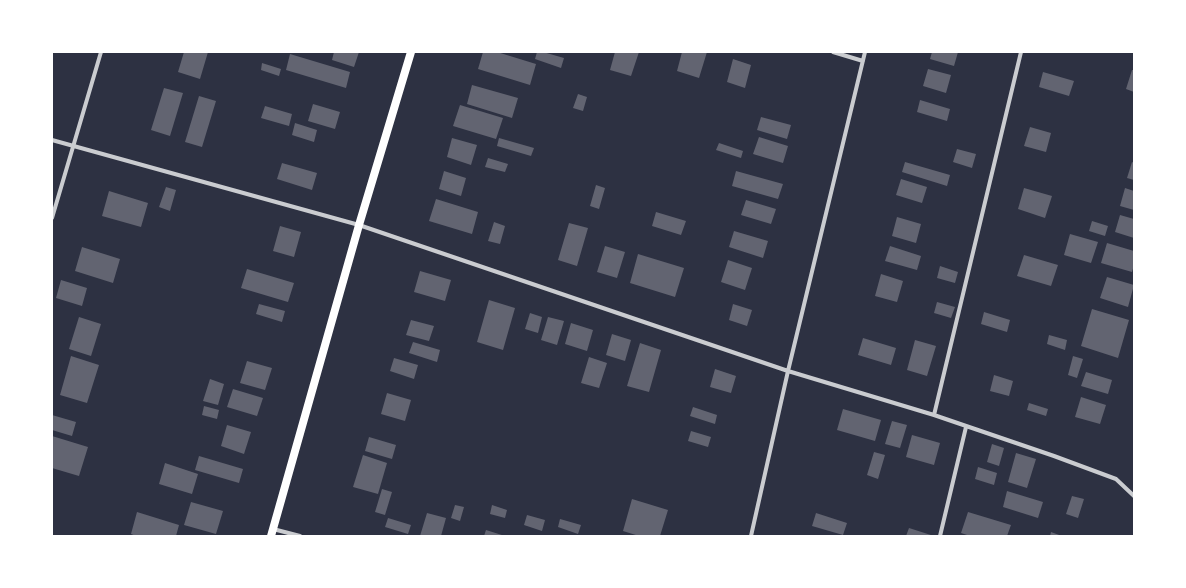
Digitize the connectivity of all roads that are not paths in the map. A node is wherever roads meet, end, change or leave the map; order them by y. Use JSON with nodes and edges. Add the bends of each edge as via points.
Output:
{"nodes":[{"id":1,"x":101,"y":52,"type":"edge"},
{"id":2,"x":411,"y":52,"type":"edge"},
{"id":3,"x":833,"y":52,"type":"edge"},
{"id":4,"x":865,"y":52,"type":"edge"},
{"id":5,"x":1021,"y":52,"type":"edge"},
{"id":6,"x":863,"y":61,"type":"junction"},
{"id":7,"x":52,"y":140,"type":"edge"},
{"id":8,"x":72,"y":146,"type":"junction"},
{"id":9,"x":52,"y":218,"type":"edge"},
{"id":10,"x":359,"y":225,"type":"junction"},
{"id":11,"x":788,"y":371,"type":"junction"},
{"id":12,"x":934,"y":415,"type":"junction"},
{"id":13,"x":966,"y":427,"type":"junction"},
{"id":14,"x":1134,"y":496,"type":"edge"},
{"id":15,"x":272,"y":532,"type":"edge"},
{"id":16,"x":300,"y":536,"type":"edge"},
{"id":17,"x":751,"y":536,"type":"edge"},
{"id":18,"x":940,"y":536,"type":"edge"}],
"edges":[{"from":1,"to":8,"type":"street"},
{"from":2,"to":10,"type":"main road"},
{"from":3,"to":6,"type":"street"},
{"from":4,"to":6,"type":"street"},
{"from":5,"to":12,"type":"street"},
{"from":6,"to":11,"type":"street"},
{"from":7,"to":8,"type":"street"},
{"from":8,"to":9,"type":"street"},
{"from":8,"to":10,"type":"street"},
{"from":10,"to":11,"type":"street"},
{"from":10,"to":15,"type":"main road"},
{"from":11,"to":12,"type":"street"},
{"from":11,"to":17,"type":"street"},
{"from":12,"to":13,"type":"street"},
{"from":13,"to":14,"type":"street","via":[[1116,479]]},
{"from":13,"to":18,"type":"street"},
{"from":15,"to":16,"type":"street"}]}
